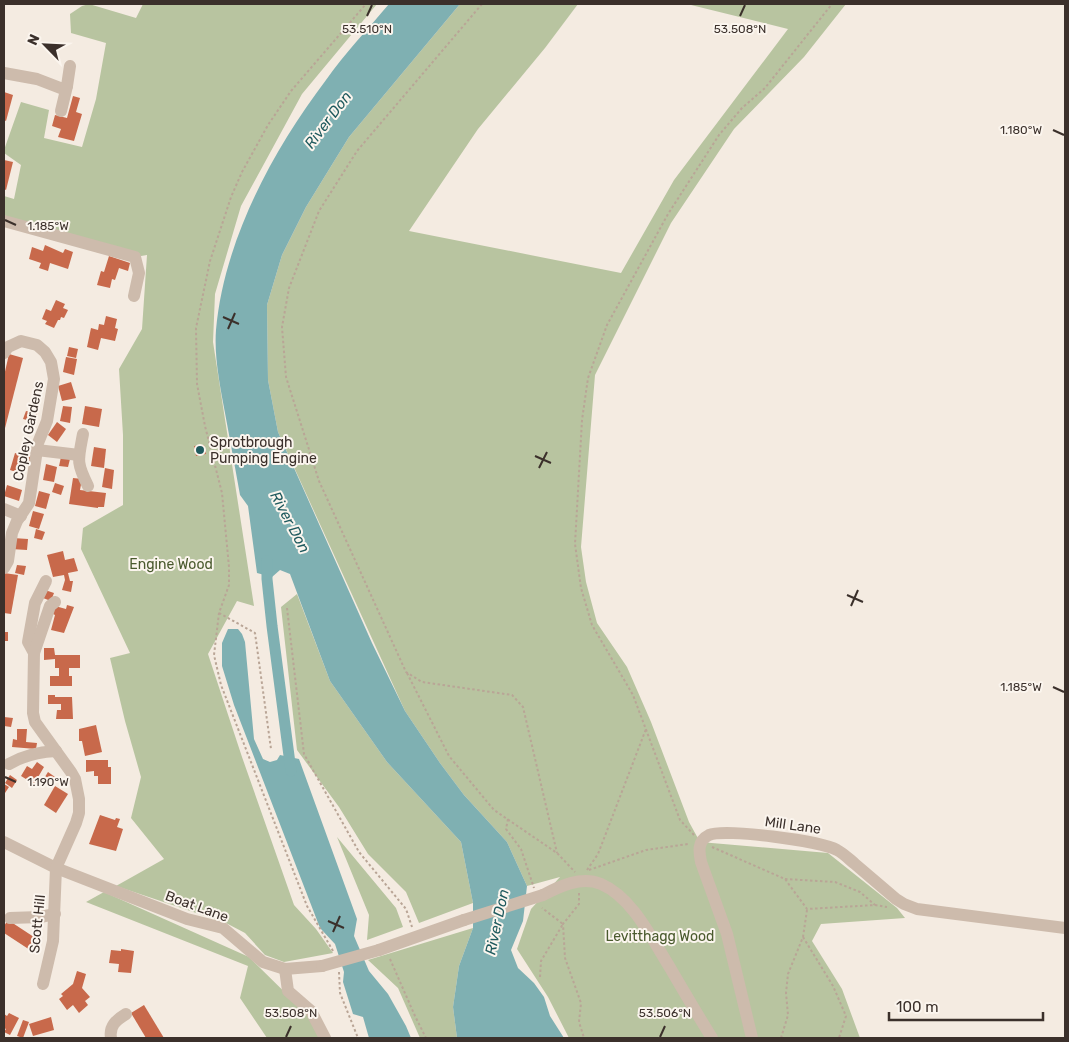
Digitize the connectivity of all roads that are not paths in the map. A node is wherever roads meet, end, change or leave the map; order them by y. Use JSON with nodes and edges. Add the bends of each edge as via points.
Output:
{"nodes":[{"id":1,"x":70,"y":66,"type":"dead end"},
{"id":2,"x":4,"y":74,"type":"edge"},
{"id":3,"x":67,"y":86,"type":"junction"},
{"id":4,"x":61,"y":111,"type":"dead end"},
{"id":5,"x":4,"y":221,"type":"edge"},
{"id":6,"x":134,"y":296,"type":"dead end"},
{"id":7,"x":4,"y":351,"type":"edge"},
{"id":8,"x":83,"y":434,"type":"dead end"},
{"id":9,"x":37,"y":450,"type":"junction"},
{"id":10,"x":79,"y":455,"type":"junction"},
{"id":11,"x":88,"y":486,"type":"dead end"},
{"id":12,"x":4,"y":509,"type":"edge"},
{"id":13,"x":21,"y":516,"type":"junction"},
{"id":14,"x":4,"y":568,"type":"edge"},
{"id":15,"x":46,"y":581,"type":"dead end"},
{"id":16,"x":55,"y":602,"type":"dead end"},
{"id":17,"x":34,"y":653,"type":"junction"},
{"id":18,"x":56,"y":750,"type":"junction"},
{"id":19,"x":9,"y":764,"type":"dead end"},
{"id":20,"x":4,"y":844,"type":"edge"},
{"id":21,"x":56,"y":868,"type":"junction"},
{"id":22,"x":55,"y":914,"type":"junction"},
{"id":23,"x":10,"y":918,"type":"dead end"},
{"id":24,"x":1065,"y":928,"type":"edge"},
{"id":25,"x":285,"y":969,"type":"junction"},
{"id":26,"x":43,"y":984,"type":"dead end"},
{"id":27,"x":126,"y":1014,"type":"dead end"},
{"id":28,"x":111,"y":1038,"type":"edge"},
{"id":29,"x":325,"y":1038,"type":"edge"},
{"id":30,"x":712,"y":1038,"type":"edge"},
{"id":31,"x":752,"y":1038,"type":"edge"}],
"edges":[{"from":1,"to":3,"type":"street"},
{"from":2,"to":3,"type":"street","via":[[63,89]]},
{"from":3,"to":4,"type":"street"},
{"from":5,"to":6,"type":"street","via":[[135,257],[139,273]]},
{"from":7,"to":9,"type":"street","name":"Copley Gardens","via":[[21,341],[37,346],[51,362],[54,379],[47,421]]},
{"from":8,"to":10,"type":"street"},
{"from":9,"to":10,"type":"street"},
{"from":9,"to":13,"type":"street","name":"Copley Gardens","via":[[29,502]]},
{"from":10,"to":11,"type":"street","via":[[79,467]]},
{"from":12,"to":13,"type":"street"},
{"from":13,"to":14,"type":"street","name":"Copley Gardens","via":[[12,533]]},
{"from":15,"to":17,"type":"street","via":[[35,603],[28,642]]},
{"from":16,"to":17,"type":"street","via":[[50,606]]},
{"from":17,"to":18,"type":"street","via":[[35,722]]},
{"from":18,"to":19,"type":"street","via":[[21,757]]},
{"from":18,"to":21,"type":"street","via":[[75,780],[79,799],[76,823]]},
{"from":20,"to":21,"type":"street","name":"Boat Lane"},
{"from":21,"to":22,"type":"street","name":"Scott Hill"},
{"from":21,"to":25,"type":"street","name":"Boat Lane","via":[[187,919],[223,928],[263,962]]},
{"from":22,"to":23,"type":"street"},
{"from":22,"to":26,"type":"street","name":"Scott Hill","via":[[53,941]]},
{"from":24,"to":31,"type":"street","name":"Mill Lane","via":[[917,909],[904,904],[839,850],[825,845],[737,833],[713,834],[700,843],[701,862],[727,934]]},
{"from":25,"to":29,"type":"street","via":[[288,991],[311,1011]]},
{"from":25,"to":30,"type":"street","name":"Boat Lane","bridge":true,"via":[[322,966],[382,948],[540,898],[583,877],[620,897],[643,923]]},
{"from":27,"to":28,"type":"street","via":[[112,1027]]}]}
